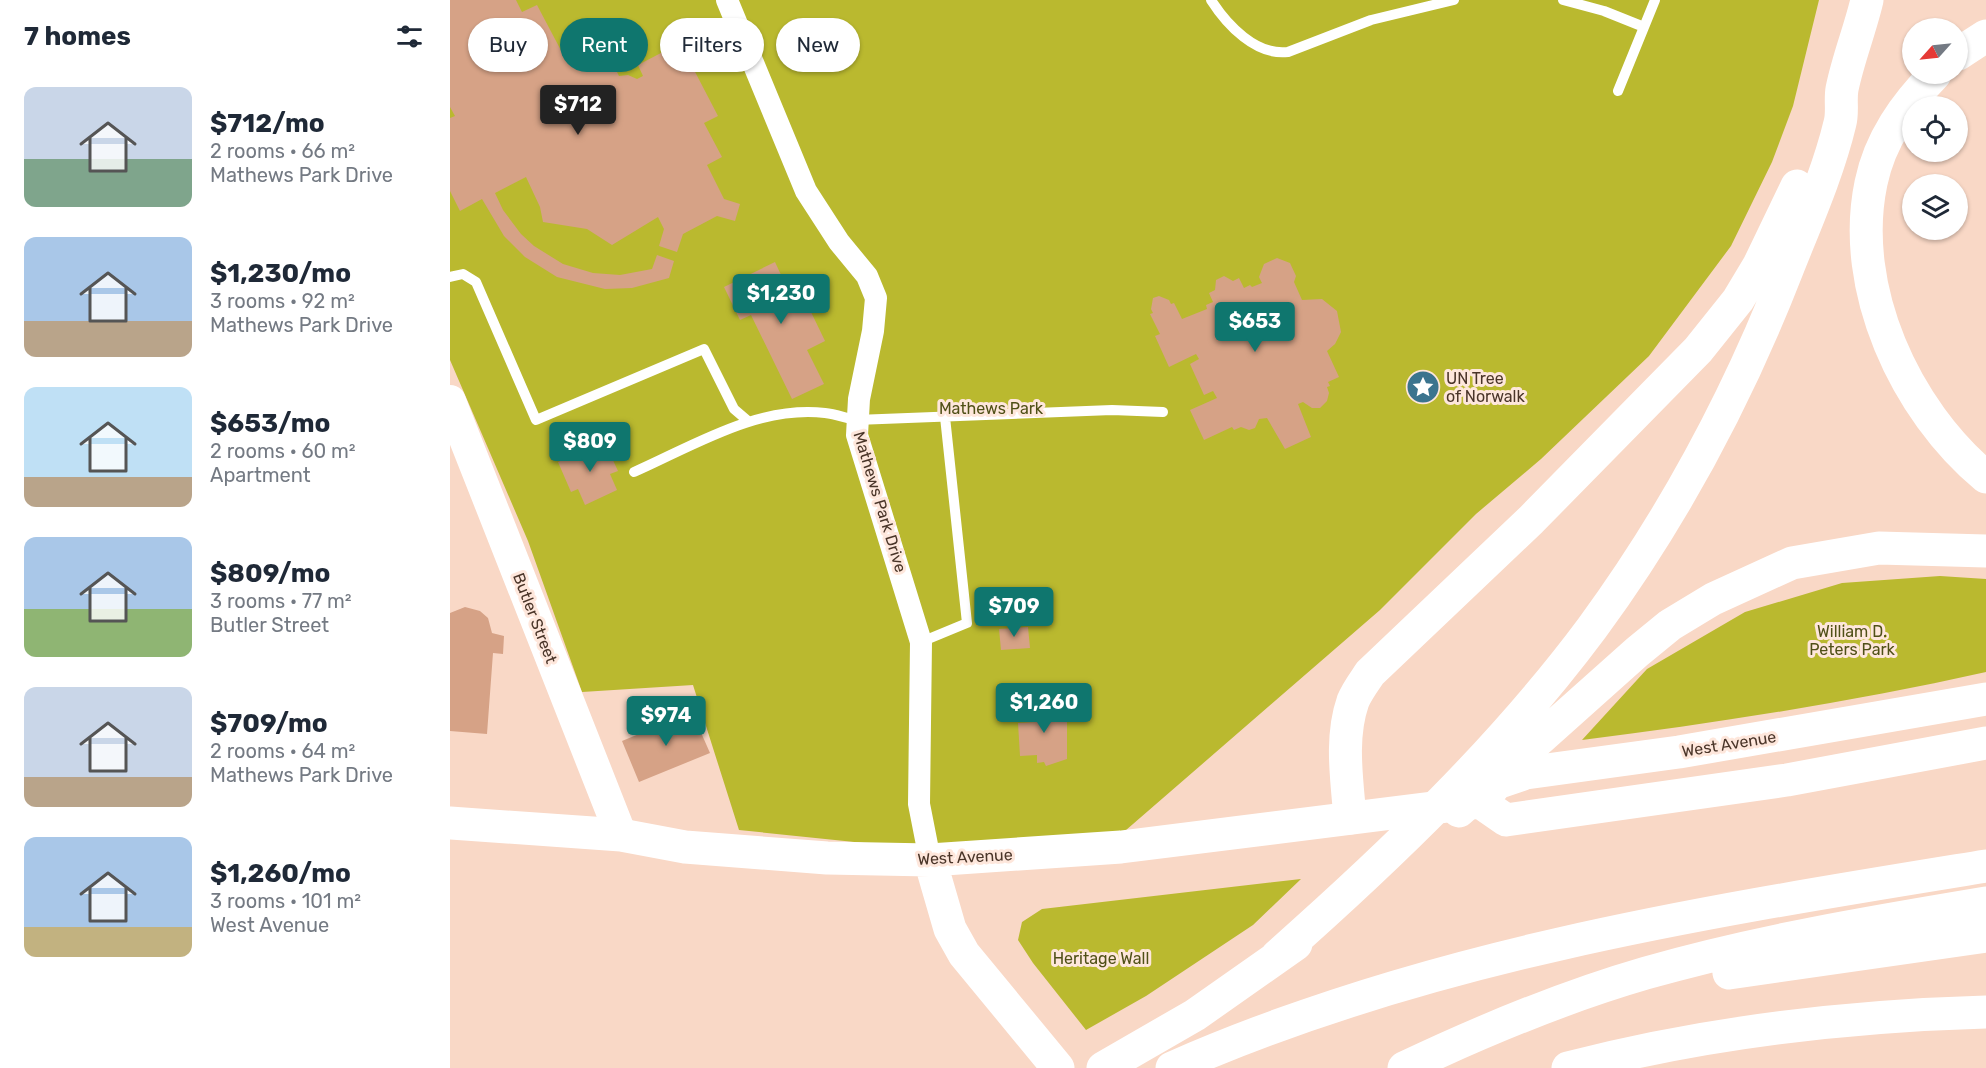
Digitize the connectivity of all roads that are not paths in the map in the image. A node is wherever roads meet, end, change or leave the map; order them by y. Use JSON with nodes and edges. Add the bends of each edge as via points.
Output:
{"nodes":[{"id":1,"x":727,"y":0,"type":"edge"},
{"id":2,"x":1211,"y":0,"type":"edge"},
{"id":3,"x":1454,"y":0,"type":"edge"},
{"id":4,"x":1563,"y":0,"type":"edge"},
{"id":5,"x":1655,"y":0,"type":"edge"},
{"id":6,"x":1867,"y":0,"type":"edge"},
{"id":7,"x":1644,"y":27,"type":"junction"},
{"id":8,"x":1986,"y":36,"type":"edge"},
{"id":9,"x":1968,"y":48,"type":"edge"},
{"id":10,"x":1925,"y":84,"type":"edge"},
{"id":11,"x":1842,"y":90,"type":"junction"},
{"id":12,"x":1618,"y":91,"type":"dead end"},
{"id":13,"x":452,"y":276,"type":"edge"},
{"id":14,"x":450,"y":401,"type":"edge"},
{"id":15,"x":1163,"y":412,"type":"dead end"},
{"id":16,"x":945,"y":417,"type":"junction"},
{"id":17,"x":856,"y":420,"type":"junction"},
{"id":18,"x":748,"y":421,"type":"junction"},
{"id":19,"x":634,"y":472,"type":"dead end"},
{"id":20,"x":1986,"y":477,"type":"edge"},
{"id":21,"x":1986,"y":551,"type":"edge"},
{"id":22,"x":921,"y":642,"type":"junction"},
{"id":23,"x":1986,"y":699,"type":"edge"},
{"id":24,"x":1986,"y":743,"type":"edge"},
{"id":25,"x":1480,"y":802,"type":"junction"},
{"id":26,"x":1350,"y":818,"type":"junction"},
{"id":27,"x":450,"y":823,"type":"edge"},
{"id":28,"x":621,"y":835,"type":"junction"},
{"id":29,"x":930,"y":860,"type":"junction"},
{"id":30,"x":1986,"y":866,"type":"edge"},
{"id":31,"x":1381,"y":870,"type":"junction"},
{"id":32,"x":1986,"y":903,"type":"edge"},
{"id":33,"x":1986,"y":936,"type":"edge"},
{"id":34,"x":1986,"y":1012,"type":"edge"},
{"id":35,"x":1111,"y":1064,"type":"edge"},
{"id":36,"x":1058,"y":1068,"type":"edge"},
{"id":37,"x":1172,"y":1068,"type":"edge"},
{"id":38,"x":1405,"y":1068,"type":"edge"},
{"id":39,"x":1568,"y":1068,"type":"edge"}],
"edges":[{"from":1,"to":17,"type":"street","name":"Mathews Park Drive","via":[[806,190],[821,217],[873,285],[877,308]]},
{"from":2,"to":3,"type":"lane","via":[[1246,38],[1276,54],[1371,20]]},
{"from":4,"to":7,"type":"lane"},
{"from":5,"to":7,"type":"lane"},
{"from":6,"to":11,"type":"main road"},
{"from":7,"to":12,"type":"lane"},
{"from":8,"to":9,"type":"main road"},
{"from":10,"to":20,"type":"main road","via":[[1896,122],[1871,181],[1866,216],[1870,271],[1896,357],[1948,439]]},
{"from":11,"to":26,"type":"main road","via":[[1759,266],[1698,350],[1531,520],[1370,673],[1354,700],[1347,723]]},
{"from":11,"to":31,"type":"main road","via":[[1841,121],[1816,198],[1763,331],[1690,475],[1592,627],[1497,742]]},
{"from":13,"to":18,"type":"lane","via":[[463,274],[476,282],[536,420],[704,349],[734,409]]},
{"from":14,"to":28,"type":"main road","name":"Butler Street"},
{"from":15,"to":16,"type":"lane","via":[[1112,410]]},
{"from":16,"to":17,"type":"lane"},
{"from":16,"to":22,"type":"lane","via":[[967,623]]},
{"from":17,"to":18,"type":"lane","via":[[824,413]]},
{"from":17,"to":22,"type":"street","name":"Mathews Park Drive","via":[[857,435]]},
{"from":18,"to":19,"type":"lane"},
{"from":21,"to":31,"type":"main road","via":[[1880,549],[1792,563],[1713,599],[1670,626]]},
{"from":22,"to":29,"type":"street","name":"Mathews Park Drive","via":[[919,804]]},
{"from":23,"to":25,"type":"main road","name":"West Avenue","via":[[1679,752],[1526,773],[1497,783]]},
{"from":24,"to":25,"type":"main road","via":[[1787,780],[1506,819]]},
{"from":25,"to":26,"type":"main road","name":"West Avenue"},
{"from":26,"to":29,"type":"main road","name":"West Avenue","via":[[1111,848]]},
{"from":27,"to":28,"type":"main road","name":"West Avenue"},
{"from":28,"to":29,"type":"main road","name":"West Avenue","via":[[685,847],[827,858]]},
{"from":29,"to":36,"type":"main road","via":[[950,929],[964,954]]},
{"from":30,"to":37,"type":"main road","via":[[1732,908],[1552,944],[1350,1002]]},
{"from":31,"to":35,"type":"main road","via":[[1277,956],[1195,1015]]},
{"from":32,"to":38,"type":"main road","via":[[1813,933],[1646,974],[1521,1017]]},
{"from":33,"to":38,"type":"main road","via":[[1776,965],[1651,988],[1522,1024]]},
{"from":34,"to":39,"type":"main road","via":[[1791,1028]]}]}
